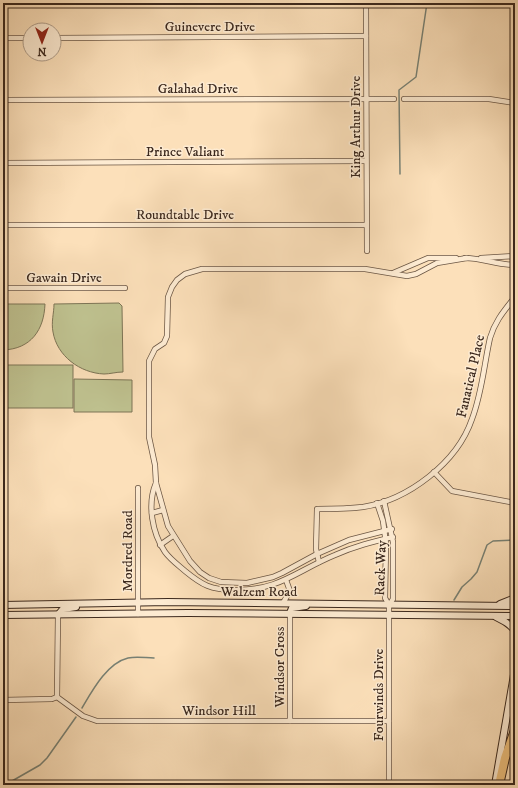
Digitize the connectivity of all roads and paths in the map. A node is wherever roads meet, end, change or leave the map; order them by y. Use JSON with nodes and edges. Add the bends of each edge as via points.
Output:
{"nodes":[{"id":1,"x":366,"y":3,"type":"edge"},
{"id":2,"x":366,"y":36,"type":"junction"},
{"id":3,"x":3,"y":38,"type":"edge"},
{"id":4,"x":22,"y":38,"type":"edge"},
{"id":5,"x":62,"y":38,"type":"edge"},
{"id":6,"x":394,"y":98,"type":"dead end"},
{"id":7,"x":366,"y":99,"type":"junction"},
{"id":8,"x":404,"y":99,"type":"dead end"},
{"id":9,"x":3,"y":100,"type":"edge"},
{"id":10,"x":515,"y":103,"type":"edge"},
{"id":11,"x":366,"y":162,"type":"junction"},
{"id":12,"x":3,"y":163,"type":"edge"},
{"id":13,"x":3,"y":225,"type":"edge"},
{"id":14,"x":366,"y":225,"type":"junction"},
{"id":15,"x":367,"y":251,"type":"dead end"},
{"id":16,"x":515,"y":256,"type":"edge"},
{"id":17,"x":467,"y":258,"type":"junction"},
{"id":18,"x":477,"y":258,"type":"junction"},
{"id":19,"x":515,"y":264,"type":"edge"},
{"id":20,"x":412,"y":265,"type":"junction"},
{"id":21,"x":393,"y":273,"type":"junction"},
{"id":22,"x":416,"y":274,"type":"junction"},
{"id":23,"x":3,"y":288,"type":"edge"},
{"id":24,"x":125,"y":288,"type":"dead end"},
{"id":25,"x":515,"y":297,"type":"edge"},
{"id":26,"x":434,"y":472,"type":"junction"},
{"id":27,"x":156,"y":483,"type":"junction"},
{"id":28,"x":138,"y":488,"type":"dead end"},
{"id":29,"x":384,"y":501,"type":"junction"},
{"id":30,"x":377,"y":503,"type":"junction"},
{"id":31,"x":515,"y":503,"type":"edge"},
{"id":32,"x":163,"y":510,"type":"junction"},
{"id":33,"x":152,"y":513,"type":"junction"},
{"id":34,"x":392,"y":529,"type":"junction"},
{"id":35,"x":384,"y":531,"type":"junction"},
{"id":36,"x":173,"y":536,"type":"junction"},
{"id":37,"x":393,"y":537,"type":"junction"},
{"id":38,"x":385,"y":539,"type":"junction"},
{"id":39,"x":160,"y":545,"type":"junction"},
{"id":40,"x":317,"y":554,"type":"junction"},
{"id":41,"x":319,"y":562,"type":"junction"},
{"id":42,"x":286,"y":580,"type":"junction"},
{"id":43,"x":515,"y":598,"type":"edge"},
{"id":44,"x":138,"y":602,"type":"junction"},
{"id":45,"x":95,"y":603,"type":"junction"},
{"id":46,"x":283,"y":603,"type":"junction"},
{"id":47,"x":327,"y":604,"type":"junction"},
{"id":48,"x":3,"y":605,"type":"edge"},
{"id":49,"x":388,"y":605,"type":"junction"},
{"id":50,"x":491,"y":606,"type":"junction"},
{"id":51,"x":515,"y":606,"type":"edge"},
{"id":52,"x":290,"y":613,"type":"junction"},
{"id":53,"x":58,"y":614,"type":"junction"},
{"id":54,"x":138,"y":614,"type":"junction"},
{"id":55,"x":388,"y":614,"type":"junction"},
{"id":56,"x":3,"y":615,"type":"edge"},
{"id":57,"x":492,"y":616,"type":"junction"},
{"id":58,"x":515,"y":616,"type":"edge"},
{"id":59,"x":515,"y":631,"type":"edge"},
{"id":60,"x":515,"y":669,"type":"edge"},
{"id":61,"x":57,"y":697,"type":"junction"},
{"id":62,"x":3,"y":700,"type":"edge"},
{"id":63,"x":290,"y":721,"type":"junction"},
{"id":64,"x":389,"y":721,"type":"junction"},
{"id":65,"x":515,"y":730,"type":"edge"},
{"id":66,"x":389,"y":785,"type":"edge"},
{"id":67,"x":495,"y":785,"type":"edge"},
{"id":68,"x":499,"y":785,"type":"edge"}],
"edges":[{"from":1,"to":2,"type":"street","name":"King Arthur Drive"},
{"from":2,"to":5,"type":"street","name":"Guinevere Drive"},
{"from":2,"to":7,"type":"street","name":"King Arthur Drive"},
{"from":3,"to":4,"type":"street"},
{"from":6,"to":7,"type":"street","name":"Galahad Drive"},
{"from":7,"to":9,"type":"street","name":"Galahad Drive"},
{"from":7,"to":11,"type":"street","name":"King Arthur Drive"},
{"from":8,"to":10,"type":"street","via":[[479,98]]},
{"from":11,"to":12,"type":"street","name":"Prince Valiant"},
{"from":11,"to":14,"type":"street","name":"King Arthur Drive"},
{"from":13,"to":14,"type":"street","name":"Roundtable Drive"},
{"from":14,"to":15,"type":"street","name":"King Arthur Drive"},
{"from":16,"to":18,"type":"street"},
{"from":17,"to":18,"type":"street"},
{"from":17,"to":20,"type":"street","via":[[428,258]]},
{"from":17,"to":22,"type":"street","via":[[437,263]]},
{"from":18,"to":19,"type":"street"},
{"from":20,"to":21,"type":"street"},
{"from":20,"to":22,"type":"street"},
{"from":21,"to":22,"type":"street","via":[[407,276]]},
{"from":21,"to":27,"type":"street","via":[[365,269],[202,269],[185,274],[177,280],[168,297],[167,336],[164,343],[155,349],[149,368],[149,436]]},
{"from":23,"to":24,"type":"street","name":"Gawain Drive"},
{"from":25,"to":26,"type":"street","name":"Fanatical Place","via":[[493,328],[472,421],[455,450]]},
{"from":26,"to":29,"type":"street","name":"Fanatical Place","via":[[418,486]]},
{"from":26,"to":31,"type":"street","via":[[452,491]]},
{"from":27,"to":32,"type":"street"},
{"from":27,"to":33,"type":"street"},
{"from":28,"to":44,"type":"street","name":"Mordred Road"},
{"from":29,"to":30,"type":"street","name":"Fanatical Place"},
{"from":29,"to":34,"type":"street","name":"Rack Way"},
{"from":30,"to":35,"type":"street","name":"Rack Way"},
{"from":30,"to":40,"type":"street","name":"Fanatical Place","via":[[364,507],[317,509]]},
{"from":32,"to":33,"type":"street"},
{"from":32,"to":36,"type":"street"},
{"from":33,"to":39,"type":"street"},
{"from":34,"to":35,"type":"street"},
{"from":34,"to":37,"type":"street","name":"Rack Way"},
{"from":35,"to":38,"type":"street","name":"Rack Way"},
{"from":35,"to":40,"type":"street","via":[[349,540]]},
{"from":36,"to":39,"type":"street"},
{"from":36,"to":40,"type":"street","via":[[200,572],[221,582],[248,583],[273,577]]},
{"from":37,"to":38,"type":"street"},
{"from":37,"to":49,"type":"street","name":"Rack Way","via":[[393,599]]},
{"from":38,"to":41,"type":"street","via":[[366,542]]},
{"from":38,"to":49,"type":"street","name":"Rack Way","via":[[385,598]]},
{"from":39,"to":42,"type":"street","via":[[166,554],[193,578],[211,588],[248,591]]},
{"from":40,"to":41,"type":"street"},
{"from":41,"to":42,"type":"street"},
{"from":42,"to":46,"type":"street","via":[[290,591]]},
{"from":43,"to":50,"type":"main road"},
{"from":44,"to":45,"type":"main road","name":"Walzem Road"},
{"from":44,"to":46,"type":"main road","name":"Walzem Road"},
{"from":44,"to":54,"type":"street","name":"Mordred Road"},
{"from":45,"to":48,"type":"main road","name":"Walzem Road"},
{"from":45,"to":53,"type":"main road","via":[[63,609]]},
{"from":46,"to":47,"type":"main road","name":"Walzem Road"},
{"from":47,"to":49,"type":"main road","name":"Walzem Road"},
{"from":47,"to":52,"type":"main road","via":[[294,608]]},
{"from":49,"to":50,"type":"main road","name":"Walzem Road"},
{"from":49,"to":55,"type":"street","name":"Fourwinds Drive"},
{"from":50,"to":51,"type":"main road","name":"Walzem Road"},
{"from":52,"to":54,"type":"main road","name":"Walzem Road"},
{"from":52,"to":55,"type":"main road","name":"Walzem Road"},
{"from":52,"to":63,"type":"street","name":"Windsor Cross"},
{"from":53,"to":54,"type":"main road","name":"Walzem Road"},
{"from":53,"to":56,"type":"main road","name":"Walzem Road"},
{"from":53,"to":61,"type":"street"},
{"from":55,"to":57,"type":"main road","name":"Walzem Road"},
{"from":55,"to":64,"type":"street","name":"Fourwinds Drive"},
{"from":57,"to":58,"type":"main road","name":"Walzem Road"},
{"from":57,"to":59,"type":"main road","via":[[512,626]]},
{"from":60,"to":67,"type":"main road"},
{"from":61,"to":62,"type":"street"},
{"from":61,"to":63,"type":"street","name":"Windsor Hill","via":[[83,716],[97,721]]},
{"from":63,"to":64,"type":"street","name":"Windsor Hill"},
{"from":64,"to":66,"type":"street","name":"Fourwinds Drive"},
{"from":65,"to":68,"type":"highway"}]}
